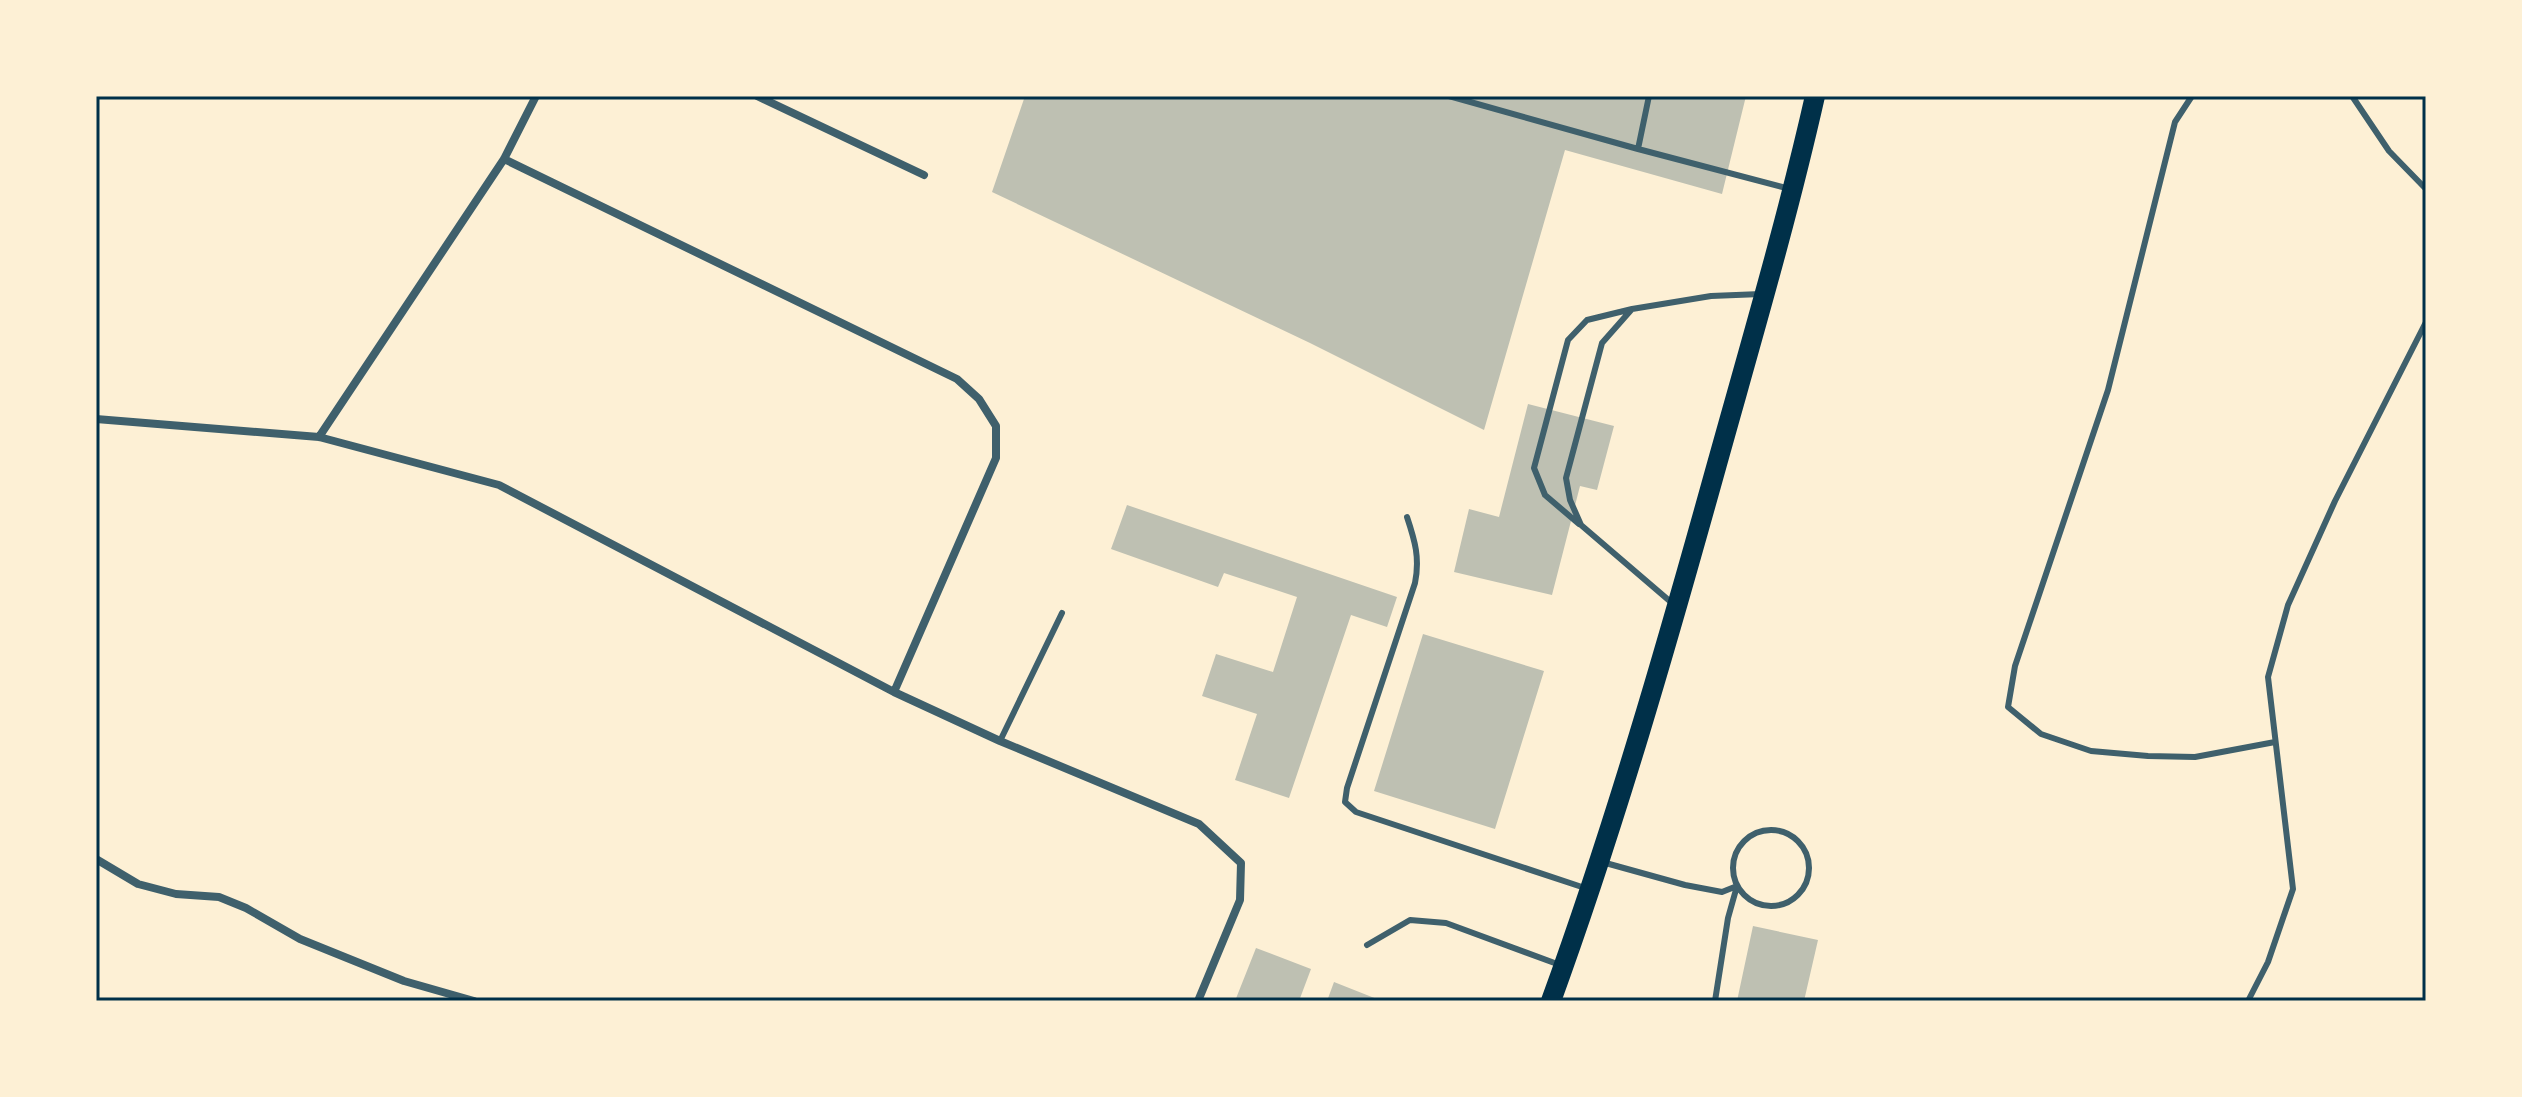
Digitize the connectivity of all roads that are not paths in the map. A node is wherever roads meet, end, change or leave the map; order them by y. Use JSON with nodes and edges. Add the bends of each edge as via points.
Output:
{"nodes":[{"id":1,"x":536,"y":96,"type":"edge"},
{"id":2,"x":757,"y":96,"type":"edge"},
{"id":3,"x":1449,"y":96,"type":"edge"},
{"id":4,"x":1649,"y":96,"type":"edge"},
{"id":5,"x":1815,"y":96,"type":"edge"},
{"id":6,"x":2192,"y":96,"type":"edge"},
{"id":7,"x":2352,"y":96,"type":"edge"},
{"id":8,"x":1638,"y":149,"type":"junction"},
{"id":9,"x":504,"y":159,"type":"junction"},
{"id":10,"x":924,"y":175,"type":"dead end"},
{"id":11,"x":1794,"y":189,"type":"junction"},
{"id":12,"x":2426,"y":189,"type":"edge"},
{"id":13,"x":1764,"y":294,"type":"junction"},
{"id":14,"x":1632,"y":309,"type":"junction"},
{"id":15,"x":2426,"y":322,"type":"edge"},
{"id":16,"x":96,"y":419,"type":"edge"},
{"id":17,"x":319,"y":437,"type":"junction"},
{"id":18,"x":1407,"y":517,"type":"dead end"},
{"id":19,"x":1581,"y":525,"type":"junction"},
{"id":20,"x":1677,"y":607,"type":"junction"},
{"id":21,"x":1062,"y":613,"type":"dead end"},
{"id":22,"x":894,"y":692,"type":"junction"},
{"id":23,"x":1000,"y":741,"type":"junction"},
{"id":24,"x":2275,"y":742,"type":"junction"},
{"id":25,"x":96,"y":859,"type":"edge"},
{"id":26,"x":1599,"y":861,"type":"junction"},
{"id":27,"x":1737,"y":886,"type":"junction"},
{"id":28,"x":1588,"y":890,"type":"junction"},
{"id":29,"x":1367,"y":945,"type":"dead end"},
{"id":30,"x":1563,"y":967,"type":"junction"},
{"id":31,"x":474,"y":1001,"type":"edge"},
{"id":32,"x":1198,"y":1001,"type":"edge"},
{"id":33,"x":1551,"y":1001,"type":"edge"},
{"id":34,"x":1715,"y":1001,"type":"edge"},
{"id":35,"x":2248,"y":1001,"type":"edge"}],
"edges":[{"from":1,"to":9,"type":"street"},
{"from":2,"to":10,"type":"street"},
{"from":3,"to":8,"type":"lane"},
{"from":4,"to":8,"type":"lane"},
{"from":5,"to":11,"type":"main road"},
{"from":6,"to":24,"type":"lane","via":[[2175,122],[2108,390],[2015,666],[2008,707],[2041,734],[2091,751],[2195,757]]},
{"from":7,"to":12,"type":"lane","via":[[2389,151]]},
{"from":8,"to":11,"type":"lane"},
{"from":9,"to":17,"type":"street"},
{"from":9,"to":22,"type":"street","via":[[957,379],[979,399],[996,426],[996,458]]},
{"from":11,"to":13,"type":"main road"},
{"from":13,"to":14,"type":"lane"},
{"from":13,"to":20,"type":"main road"},
{"from":14,"to":19,"type":"lane","via":[[1602,343],[1566,478]]},
{"from":14,"to":19,"type":"lane","via":[[1587,320],[1568,340],[1534,468],[1545,495]]},
{"from":15,"to":24,"type":"lane","via":[[2288,605],[2268,677]]},
{"from":16,"to":17,"type":"street"},
{"from":17,"to":22,"type":"street","via":[[499,485]]},
{"from":18,"to":28,"type":"lane","via":[[1418,549],[1417,574],[1345,802],[1356,812]]},
{"from":19,"to":20,"type":"lane"},
{"from":20,"to":26,"type":"main road"},
{"from":21,"to":23,"type":"lane"},
{"from":22,"to":23,"type":"street"},
{"from":23,"to":32,"type":"street","via":[[1199,824],[1241,863],[1240,900]]},
{"from":24,"to":35,"type":"lane","via":[[2293,889],[2268,962]]},
{"from":25,"to":31,"type":"street","via":[[138,884],[219,897],[300,939],[404,981]]},
{"from":26,"to":27,"type":"lane","via":[[1722,892]]},
{"from":26,"to":28,"type":"main road"},
{"from":27,"to":27,"type":"lane","via":[[1757,904],[1792,900],[1806,882],[1808,858],[1803,847],[1772,830],[1747,838],[1734,861]]},
{"from":27,"to":34,"type":"lane"},
{"from":28,"to":30,"type":"main road"},
{"from":29,"to":30,"type":"lane","via":[[1410,920],[1446,923]]},
{"from":30,"to":33,"type":"main road"}]}
